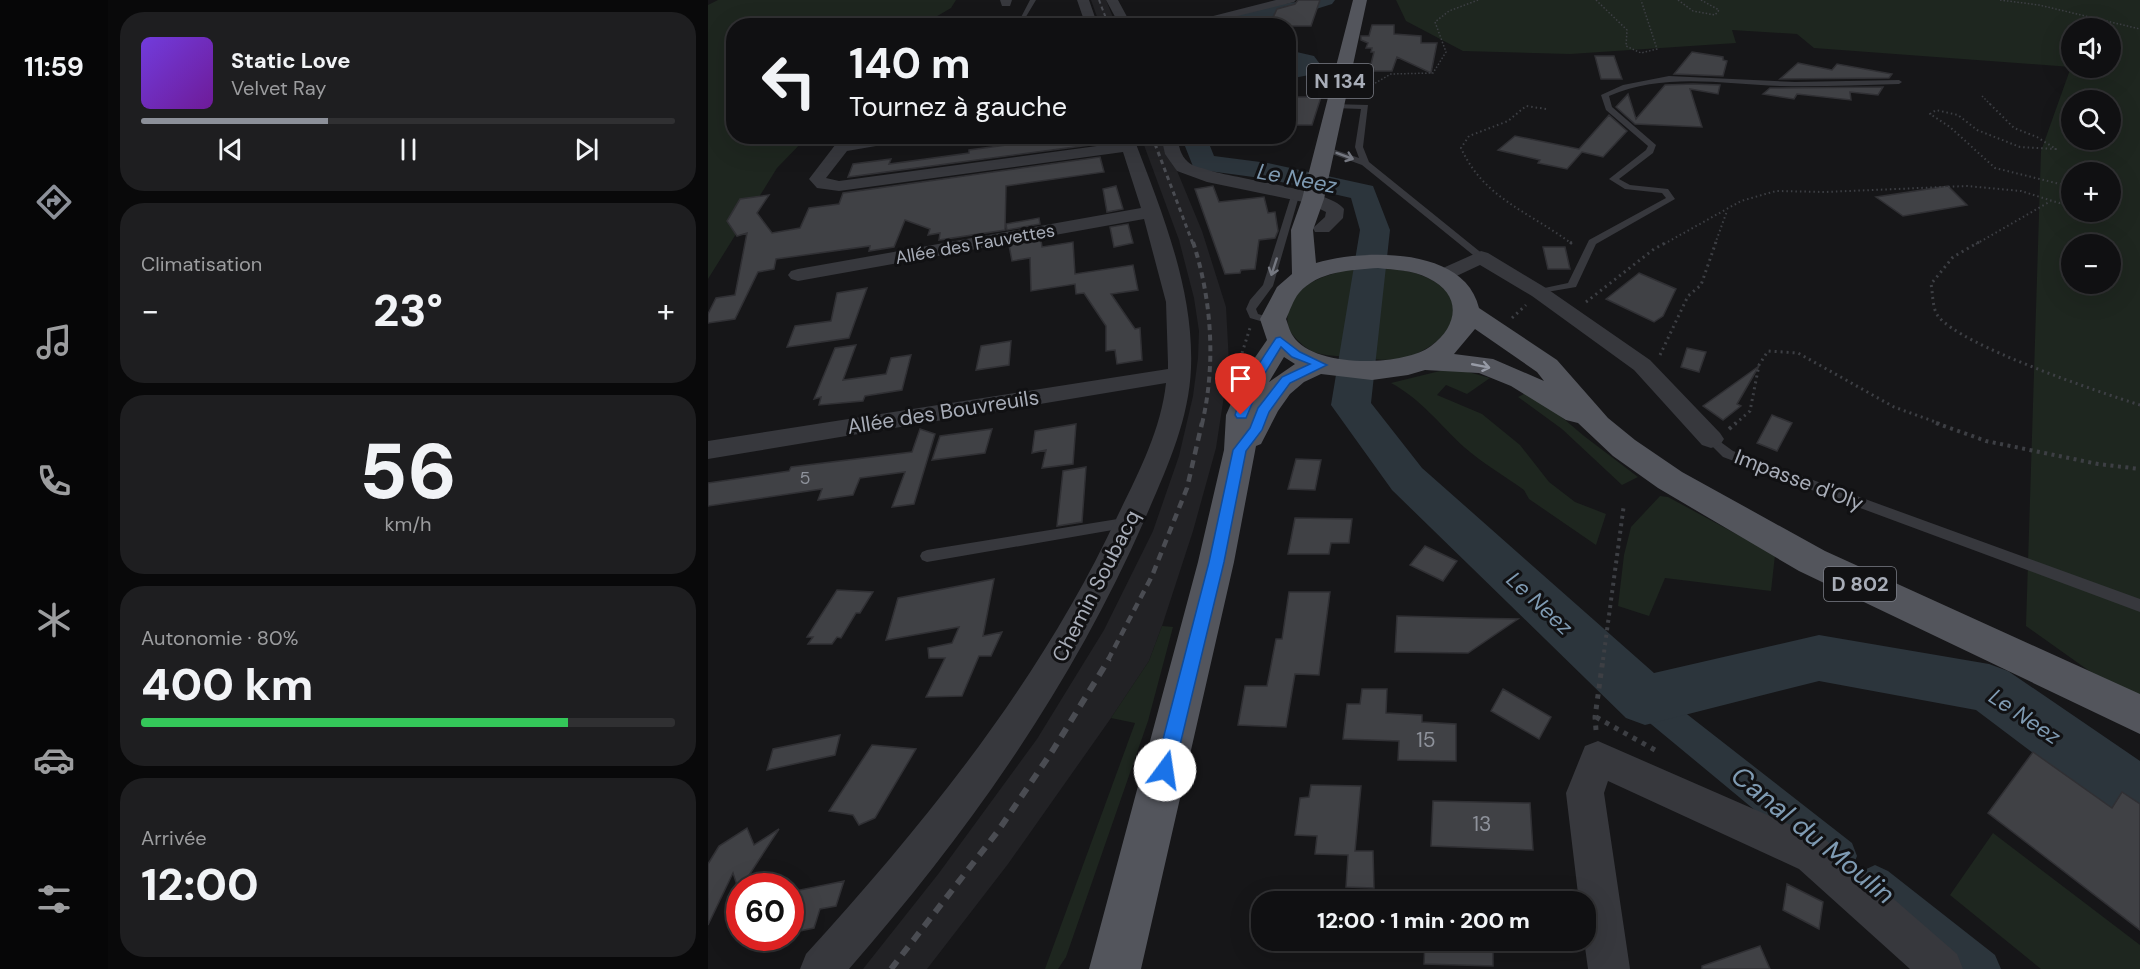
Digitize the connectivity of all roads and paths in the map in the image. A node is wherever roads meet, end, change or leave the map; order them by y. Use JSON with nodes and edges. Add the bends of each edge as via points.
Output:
{"nodes":[{"id":1,"x":1033,"y":0,"type":"edge"},
{"id":2,"x":1083,"y":0,"type":"edge"},
{"id":3,"x":1112,"y":0,"type":"edge"},
{"id":4,"x":1290,"y":0,"type":"edge"},
{"id":5,"x":1360,"y":0,"type":"edge"},
{"id":6,"x":1478,"y":0,"type":"edge"},
{"id":7,"x":1596,"y":0,"type":"edge"},
{"id":8,"x":1641,"y":0,"type":"edge"},
{"id":9,"x":1678,"y":0,"type":"edge"},
{"id":10,"x":1701,"y":0,"type":"edge"},
{"id":11,"x":2000,"y":0,"type":"edge"},
{"id":12,"x":1022,"y":18,"type":"edge"},
{"id":13,"x":1089,"y":18,"type":"edge"},
{"id":14,"x":1122,"y":18,"type":"edge"},
{"id":15,"x":1214,"y":18,"type":"edge"},
{"id":16,"x":2140,"y":29,"type":"edge"},
{"id":17,"x":1899,"y":82,"type":"dead end"},
{"id":18,"x":1982,"y":96,"type":"dead end"},
{"id":19,"x":1334,"y":106,"type":"junction"},
{"id":20,"x":1365,"y":107,"type":"junction"},
{"id":21,"x":1546,"y":109,"type":"dead end"},
{"id":22,"x":844,"y":144,"type":"edge"},
{"id":23,"x":1108,"y":144,"type":"edge"},
{"id":24,"x":1128,"y":144,"type":"edge"},
{"id":25,"x":1171,"y":144,"type":"edge"},
{"id":26,"x":1322,"y":155,"type":"junction"},
{"id":27,"x":1365,"y":163,"type":"junction"},
{"id":28,"x":2061,"y":184,"type":"edge"},
{"id":29,"x":1303,"y":199,"type":"junction"},
{"id":30,"x":2051,"y":201,"type":"junction"},
{"id":31,"x":2061,"y":203,"type":"edge"},
{"id":32,"x":1727,"y":210,"type":"junction"},
{"id":33,"x":1151,"y":212,"type":"junction"},
{"id":34,"x":1481,"y":257,"type":"junction"},
{"id":35,"x":1378,"y":261,"type":"junction"},
{"id":36,"x":1583,"y":261,"type":"junction"},
{"id":37,"x":1311,"y":273,"type":"junction"},
{"id":38,"x":798,"y":275,"type":"dead end"},
{"id":39,"x":1442,"y":276,"type":"junction"},
{"id":40,"x":1539,"y":292,"type":"junction"},
{"id":41,"x":1467,"y":312,"type":"junction"},
{"id":42,"x":1571,"y":314,"type":"junction"},
{"id":43,"x":1277,"y":331,"type":"junction"},
{"id":44,"x":1496,"y":333,"type":"junction"},
{"id":45,"x":1423,"y":362,"type":"junction"},
{"id":46,"x":1321,"y":365,"type":"junction"},
{"id":47,"x":1642,"y":365,"type":"junction"},
{"id":48,"x":1179,"y":374,"type":"junction"},
{"id":49,"x":2140,"y":405,"type":"edge"},
{"id":50,"x":1597,"y":425,"type":"junction"},
{"id":51,"x":1711,"y":440,"type":"junction"},
{"id":52,"x":708,"y":450,"type":"edge"},
{"id":53,"x":1240,"y":450,"type":"junction"},
{"id":54,"x":2140,"y":469,"type":"edge"},
{"id":55,"x":1624,"y":504,"type":"dead end"},
{"id":56,"x":1130,"y":522,"type":"junction"},
{"id":57,"x":927,"y":556,"type":"dead end"},
{"id":58,"x":2140,"y":606,"type":"edge"},
{"id":59,"x":2140,"y":715,"type":"edge"},
{"id":60,"x":1595,"y":717,"type":"dead end"},
{"id":61,"x":821,"y":969,"type":"edge"},
{"id":62,"x":1115,"y":969,"type":"edge"},
{"id":63,"x":1609,"y":969,"type":"edge"},
{"id":64,"x":1942,"y":969,"type":"edge"}],
"edges":[{"from":1,"to":12,"type":"lane"},
{"from":2,"to":13,"type":"street"},
{"from":3,"to":14,"type":"street"},
{"from":4,"to":15,"type":"street"},
{"from":5,"to":19,"type":"main road","number":"N 134"},
{"from":6,"to":20,"type":"path","via":[[1449,11],[1435,22],[1446,52],[1433,73],[1391,74],[1372,85]]},
{"from":7,"to":8,"type":"path","via":[[1627,30],[1626,46],[1636,53],[1648,53],[1657,50]]},
{"from":9,"to":10,"type":"path","via":[[1693,11],[1715,15],[1719,10]]},
{"from":11,"to":16,"type":"path","via":[[2039,5]]},
{"from":17,"to":36,"type":"lane","via":[[1780,84],[1689,77],[1621,86],[1605,95],[1609,108],[1652,145],[1650,151],[1613,179],[1628,187],[1665,191],[1671,199],[1592,242]]},
{"from":18,"to":28,"type":"path","via":[[2014,128],[2056,149],[2020,147],[1977,130],[1958,115],[1936,110],[1930,114],[1995,168]]},
{"from":19,"to":20,"type":"lane"},
{"from":19,"to":26,"type":"main road","number":"N 134"},
{"from":20,"to":27,"type":"lane","via":[[1359,147]]},
{"from":21,"to":36,"type":"path","via":[[1526,106],[1508,121],[1469,136],[1461,148],[1478,180],[1494,194],[1558,231],[1576,247]]},
{"from":22,"to":23,"type":"street","via":[[817,180],[823,184],[839,186]]},
{"from":24,"to":33,"type":"street","name":"Chemin Soubacq"},
{"from":25,"to":29,"type":"street","via":[[1183,167]]},
{"from":26,"to":27,"type":"lane","one_way":true},
{"from":26,"to":29,"type":"main road","number":"N 134"},
{"from":27,"to":34,"type":"lane"},
{"from":29,"to":35,"type":"main road","via":[[1329,246],[1344,257]]},
{"from":29,"to":37,"type":"main road","number":"N 134","via":[[1302,230]]},
{"from":29,"to":43,"type":"lane","one_way":true,"via":[[1268,286],[1251,309],[1254,316]]},
{"from":30,"to":31,"type":"path"},
{"from":30,"to":32,"type":"path","via":[[2021,191],[1967,186],[1776,191],[1740,201]]},
{"from":30,"to":49,"type":"path","via":[[1953,257],[1931,284],[1937,315],[1957,332],[2115,399]]},
{"from":32,"to":42,"type":"path","via":[[1654,249]]},
{"from":32,"to":47,"type":"path","via":[[1701,285],[1688,296],[1659,358]]},
{"from":33,"to":38,"type":"street","name":"Allée des Fauvettes"},
{"from":33,"to":48,"type":"street","name":"Chemin Soubacq","via":[[1178,310]]},
{"from":34,"to":39,"type":"street"},
{"from":34,"to":40,"type":"street","name":"Impasse d'Oly"},
{"from":35,"to":37,"type":"main road","via":[[1344,263]]},
{"from":35,"to":39,"type":"main road","via":[[1415,266]]},
{"from":36,"to":40,"type":"lane","via":[[1572,285]]},
{"from":37,"to":43,"type":"main road","via":[[1282,297],[1276,308]]},
{"from":39,"to":41,"type":"main road","via":[[1463,297]]},
{"from":40,"to":42,"type":"street","name":"Impasse d'Oly"},
{"from":40,"to":44,"type":"path"},
{"from":41,"to":44,"type":"main road","number":"D 802"},
{"from":41,"to":45,"type":"main road","via":[[1457,339]]},
{"from":42,"to":47,"type":"street","name":"Impasse d'Oly"},
{"from":43,"to":46,"type":"main road","via":[[1296,354]]},
{"from":43,"to":53,"type":"main road","via":[[1267,363],[1245,401]]},
{"from":44,"to":50,"type":"main road","number":"D 802","via":[[1547,366]]},
{"from":45,"to":46,"type":"main road","via":[[1352,371]]},
{"from":45,"to":50,"type":"main road","number":"D 802","one_way":true,"via":[[1483,364],[1521,380]]},
{"from":46,"to":53,"type":"main road","via":[[1286,380]]},
{"from":47,"to":51,"type":"street","name":"Impasse d'Oly"},
{"from":48,"to":52,"type":"street","name":"Allée des Bouvreuils"},
{"from":48,"to":56,"type":"street","name":"Chemin Soubacq","via":[[1160,452]]},
{"from":50,"to":59,"type":"main road","number":"D 802","via":[[1670,480],[1812,561]]},
{"from":51,"to":54,"type":"path","via":[[1750,411],[1759,365],[1768,351],[1798,353],[1894,407],[1986,441]]},
{"from":51,"to":58,"type":"lane","name":"Impasse d'Oly","via":[[1728,454]]},
{"from":53,"to":62,"type":"main road"},
{"from":55,"to":60,"type":"path"},
{"from":56,"to":57,"type":"lane"},
{"from":56,"to":61,"type":"street","name":"Chemin Soubacq","via":[[1069,644],[986,770],[864,922]]},
{"from":63,"to":64,"type":"street","via":[[1585,793],[1598,758],[1813,855]]}]}
